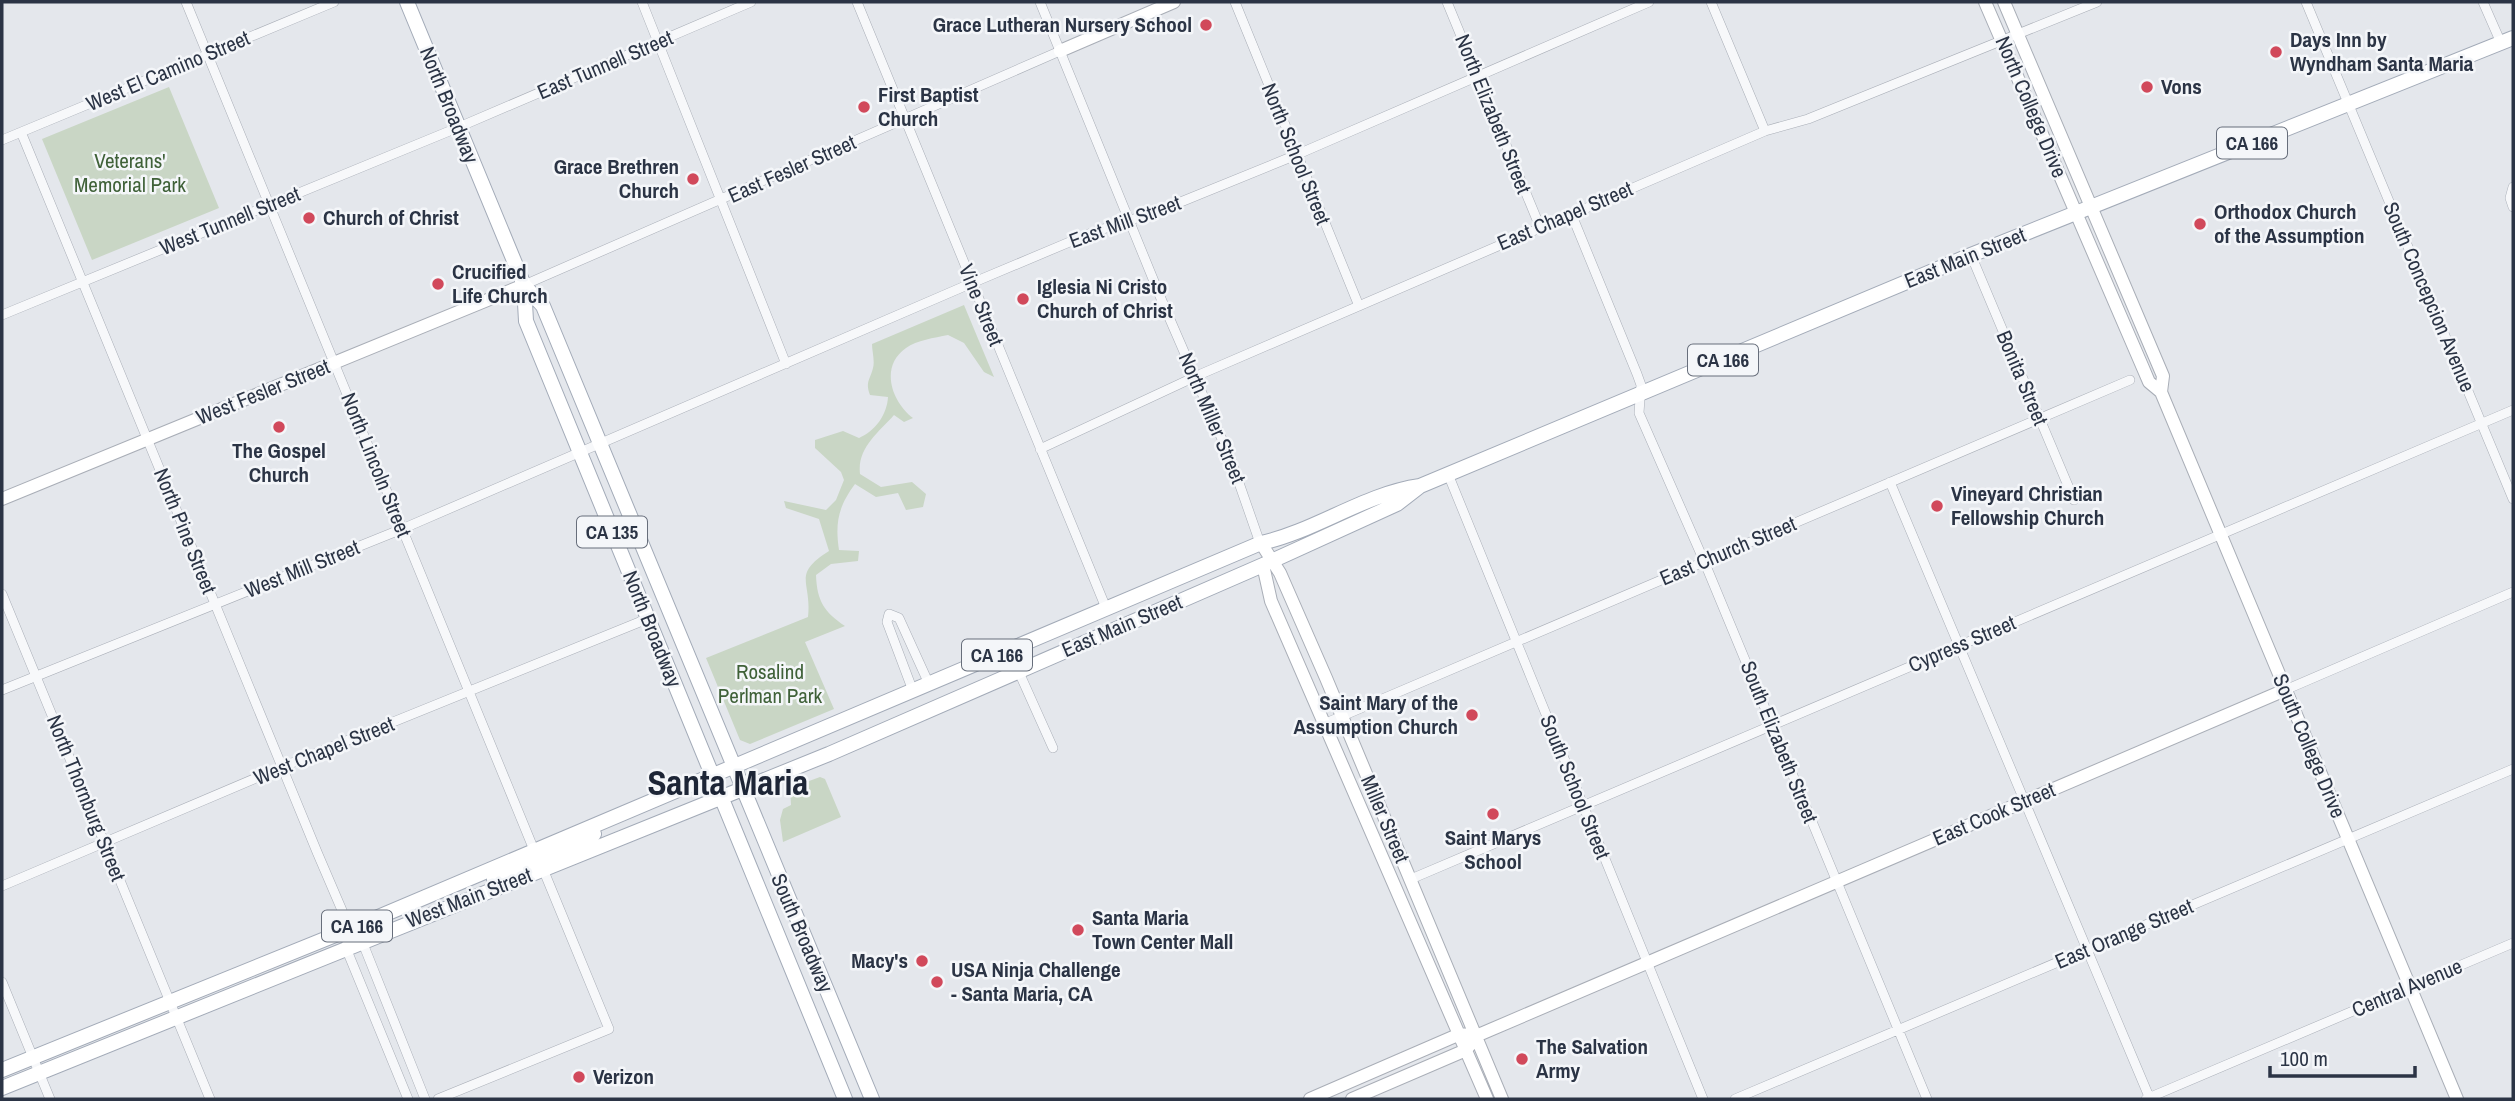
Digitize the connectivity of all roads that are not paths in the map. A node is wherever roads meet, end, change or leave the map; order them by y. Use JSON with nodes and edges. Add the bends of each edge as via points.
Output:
{"nodes":[{"id":1,"x":186,"y":2,"type":"edge"},
{"id":2,"x":334,"y":2,"type":"edge"},
{"id":3,"x":407,"y":2,"type":"edge"},
{"id":4,"x":642,"y":2,"type":"edge"},
{"id":5,"x":751,"y":2,"type":"edge"},
{"id":6,"x":857,"y":2,"type":"edge"},
{"id":7,"x":1040,"y":2,"type":"edge"},
{"id":8,"x":1174,"y":2,"type":"edge"},
{"id":9,"x":1235,"y":2,"type":"edge"},
{"id":10,"x":1447,"y":2,"type":"edge"},
{"id":11,"x":1649,"y":2,"type":"edge"},
{"id":12,"x":1711,"y":2,"type":"edge"},
{"id":13,"x":1985,"y":2,"type":"edge"},
{"id":14,"x":2004,"y":2,"type":"edge"},
{"id":15,"x":2097,"y":2,"type":"edge"},
{"id":16,"x":2306,"y":2,"type":"edge"},
{"id":17,"x":2483,"y":2,"type":"edge"},
{"id":18,"x":2018,"y":34,"type":"junction"},
{"id":19,"x":2003,"y":40,"type":"junction"},
{"id":20,"x":2507,"y":41,"type":"edge"},
{"id":21,"x":658,"y":42,"type":"junction"},
{"id":22,"x":1060,"y":51,"type":"junction"},
{"id":23,"x":207,"y":55,"type":"junction"},
{"id":24,"x":1478,"y":75,"type":"junction"},
{"id":25,"x":2345,"y":100,"type":"junction"},
{"id":26,"x":905,"y":120,"type":"junction"},
{"id":27,"x":459,"y":127,"type":"junction"},
{"id":28,"x":1765,"y":131,"type":"junction"},
{"id":29,"x":21,"y":132,"type":"junction"},
{"id":30,"x":2,"y":140,"type":"edge"},
{"id":31,"x":1296,"y":155,"type":"junction"},
{"id":32,"x":2513,"y":187,"type":"edge"},
{"id":33,"x":721,"y":200,"type":"junction"},
{"id":34,"x":269,"y":205,"type":"junction"},
{"id":35,"x":2513,"y":206,"type":"edge"},
{"id":36,"x":2083,"y":210,"type":"junction"},
{"id":37,"x":1571,"y":213,"type":"junction"},
{"id":38,"x":1128,"y":221,"type":"junction"},
{"id":39,"x":1540,"y":227,"type":"junction"},
{"id":40,"x":1971,"y":255,"type":"junction"},
{"id":41,"x":83,"y":282,"type":"junction"},
{"id":42,"x":972,"y":283,"type":"junction"},
{"id":43,"x":524,"y":285,"type":"junction"},
{"id":44,"x":1359,"y":306,"type":"junction"},
{"id":45,"x":2,"y":316,"type":"edge"},
{"id":46,"x":334,"y":363,"type":"junction"},
{"id":47,"x":786,"y":364,"type":"junction"},
{"id":48,"x":1195,"y":380,"type":"junction"},
{"id":49,"x":2130,"y":380,"type":"dead end"},
{"id":50,"x":1640,"y":390,"type":"junction"},
{"id":51,"x":2513,"y":410,"type":"edge"},
{"id":52,"x":2039,"y":418,"type":"junction"},
{"id":53,"x":2483,"y":423,"type":"junction"},
{"id":54,"x":147,"y":439,"type":"junction"},
{"id":55,"x":600,"y":445,"type":"junction"},
{"id":56,"x":1040,"y":449,"type":"junction"},
{"id":57,"x":580,"y":454,"type":"junction"},
{"id":58,"x":1448,"y":474,"type":"junction"},
{"id":59,"x":1890,"y":482,"type":"junction"},
{"id":60,"x":1420,"y":486,"type":"junction"},
{"id":61,"x":2,"y":499,"type":"edge"},
{"id":62,"x":2513,"y":499,"type":"edge"},
{"id":63,"x":2074,"y":500,"type":"dead end"},
{"id":64,"x":402,"y":529,"type":"junction"},
{"id":65,"x":2220,"y":534,"type":"junction"},
{"id":66,"x":1261,"y":543,"type":"junction"},
{"id":67,"x":1704,"y":561,"type":"junction"},
{"id":68,"x":1268,"y":562,"type":"junction"},
{"id":69,"x":2513,"y":592,"type":"edge"},
{"id":70,"x":2,"y":594,"type":"edge"},
{"id":71,"x":215,"y":604,"type":"junction"},
{"id":72,"x":1106,"y":608,"type":"junction"},
{"id":73,"x":647,"y":619,"type":"junction"},
{"id":74,"x":1515,"y":642,"type":"junction"},
{"id":75,"x":1959,"y":646,"type":"junction"},
{"id":76,"x":1009,"y":650,"type":"junction"},
{"id":77,"x":1019,"y":671,"type":"junction"},
{"id":78,"x":36,"y":676,"type":"junction"},
{"id":79,"x":929,"y":684,"type":"junction"},
{"id":80,"x":2285,"y":690,"type":"junction"},
{"id":81,"x":2,"y":691,"type":"edge"},
{"id":82,"x":913,"y":691,"type":"junction"},
{"id":83,"x":470,"y":693,"type":"junction"},
{"id":84,"x":1342,"y":716,"type":"junction"},
{"id":85,"x":1326,"y":723,"type":"junction"},
{"id":86,"x":1772,"y":725,"type":"junction"},
{"id":87,"x":1053,"y":748,"type":"dead end"},
{"id":88,"x":282,"y":767,"type":"junction"},
{"id":89,"x":733,"y":768,"type":"junction"},
{"id":90,"x":2513,"y":769,"type":"edge"},
{"id":91,"x":711,"y":777,"type":"junction"},
{"id":92,"x":741,"y":789,"type":"junction"},
{"id":93,"x":718,"y":797,"type":"junction"},
{"id":94,"x":2024,"y":801,"type":"junction"},
{"id":95,"x":1583,"y":806,"type":"junction"},
{"id":96,"x":630,"y":810,"type":"junction"},
{"id":97,"x":2348,"y":839,"type":"junction"},
{"id":98,"x":104,"y":843,"type":"junction"},
{"id":99,"x":534,"y":850,"type":"junction"},
{"id":100,"x":543,"y":869,"type":"junction"},
{"id":101,"x":1411,"y":879,"type":"junction"},
{"id":102,"x":1837,"y":881,"type":"junction"},
{"id":103,"x":2,"y":886,"type":"edge"},
{"id":104,"x":451,"y":905,"type":"junction"},
{"id":105,"x":350,"y":929,"type":"junction"},
{"id":106,"x":362,"y":941,"type":"junction"},
{"id":107,"x":2513,"y":943,"type":"edge"},
{"id":108,"x":346,"y":947,"type":"junction"},
{"id":109,"x":2087,"y":950,"type":"junction"},
{"id":110,"x":1647,"y":963,"type":"junction"},
{"id":111,"x":2,"y":982,"type":"edge"},
{"id":112,"x":2410,"y":987,"type":"junction"},
{"id":113,"x":170,"y":1002,"type":"junction"},
{"id":114,"x":176,"y":1017,"type":"junction"},
{"id":115,"x":1898,"y":1030,"type":"junction"},
{"id":116,"x":1460,"y":1034,"type":"junction"},
{"id":117,"x":1476,"y":1036,"type":"junction"},
{"id":118,"x":1466,"y":1050,"type":"junction"},
{"id":119,"x":33,"y":1057,"type":"junction"},
{"id":120,"x":2,"y":1070,"type":"edge"},
{"id":121,"x":39,"y":1073,"type":"junction"},
{"id":122,"x":2,"y":1088,"type":"edge"},
{"id":123,"x":50,"y":1099,"type":"edge"},
{"id":124,"x":210,"y":1099,"type":"edge"},
{"id":125,"x":408,"y":1099,"type":"edge"},
{"id":126,"x":425,"y":1099,"type":"edge"},
{"id":127,"x":438,"y":1099,"type":"edge"},
{"id":128,"x":845,"y":1099,"type":"edge"},
{"id":129,"x":872,"y":1099,"type":"edge"},
{"id":130,"x":1310,"y":1099,"type":"edge"},
{"id":131,"x":1352,"y":1099,"type":"edge"},
{"id":132,"x":1487,"y":1099,"type":"edge"},
{"id":133,"x":1502,"y":1099,"type":"edge"},
{"id":134,"x":1703,"y":1099,"type":"edge"},
{"id":135,"x":1735,"y":1099,"type":"edge"},
{"id":136,"x":1927,"y":1099,"type":"edge"},
{"id":137,"x":2148,"y":1099,"type":"edge"},
{"id":138,"x":2457,"y":1099,"type":"edge"}],
"edges":[{"from":1,"to":23,"type":"street","name":"North Lincoln Street"},
{"from":2,"to":23,"type":"street","name":"West El Camino Street"},
{"from":3,"to":27,"type":"main road","name":"North Broadway","number":"CA 135"},
{"from":4,"to":21,"type":"street"},
{"from":5,"to":21,"type":"street","name":"East Tunnell Street"},
{"from":6,"to":26,"type":"street","name":"Vine Street"},
{"from":7,"to":22,"type":"street","name":"North Miller Street"},
{"from":8,"to":22,"type":"street","name":"East Fesler Street"},
{"from":9,"to":31,"type":"street","name":"North School Street"},
{"from":10,"to":24,"type":"street","name":"North Elizabeth Street"},
{"from":11,"to":24,"type":"street","name":"East Mill Street"},
{"from":12,"to":28,"type":"street"},
{"from":13,"to":19,"type":"street","name":"North College Drive"},
{"from":14,"to":18,"type":"street","name":"North College Drive"},
{"from":15,"to":18,"type":"street","name":"East Chapel Street"},
{"from":16,"to":25,"type":"street","name":"South Concepcion Avenue"},
{"from":17,"to":20,"type":"street"},
{"from":18,"to":19,"type":"street","name":"East Chapel Street"},
{"from":18,"to":36,"type":"street","name":"North College Drive"},
{"from":19,"to":28,"type":"street","name":"East Chapel Street"},
{"from":19,"to":36,"type":"street","name":"North College Drive"},
{"from":20,"to":25,"type":"main road","name":"East Main Street","number":"CA 166"},
{"from":21,"to":27,"type":"street","name":"East Tunnell Street"},
{"from":21,"to":33,"type":"street"},
{"from":22,"to":26,"type":"street","name":"East Fesler Street"},
{"from":22,"to":38,"type":"street","name":"North Miller Street"},
{"from":23,"to":29,"type":"street","name":"West El Camino Street"},
{"from":23,"to":34,"type":"street","name":"North Lincoln Street"},
{"from":24,"to":31,"type":"street","name":"East Mill Street"},
{"from":24,"to":39,"type":"street","name":"North Elizabeth Street"},
{"from":25,"to":36,"type":"main road","name":"East Main Street","number":"CA 166"},
{"from":25,"to":53,"type":"street","name":"South Concepcion Avenue"},
{"from":26,"to":33,"type":"street","name":"East Fesler Street"},
{"from":26,"to":42,"type":"street","name":"Vine Street"},
{"from":27,"to":34,"type":"street","name":"West Tunnell Street"},
{"from":27,"to":43,"type":"main road","name":"North Broadway","number":"CA 135"},
{"from":28,"to":37,"type":"street","name":"East Chapel Street"},
{"from":29,"to":30,"type":"street","name":"West El Camino Street"},
{"from":29,"to":41,"type":"street","name":"North Pine Street"},
{"from":31,"to":38,"type":"street","name":"East Mill Street"},
{"from":31,"to":44,"type":"street","name":"North School Street"},
{"from":32,"to":35,"type":"street"},
{"from":33,"to":43,"type":"street","name":"East Fesler Street"},
{"from":33,"to":47,"type":"street"},
{"from":34,"to":41,"type":"street","name":"West Tunnell Street"},
{"from":34,"to":46,"type":"street","name":"North Lincoln Street"},
{"from":36,"to":40,"type":"main road","name":"East Main Street","number":"CA 166"},
{"from":36,"to":65,"type":"street","name":"South College Drive","via":[[2149,382],[2161,392]]},
{"from":37,"to":39,"type":"street","name":"East Chapel Street"},
{"from":37,"to":50,"type":"street"},
{"from":38,"to":42,"type":"street","name":"East Mill Street"},
{"from":38,"to":48,"type":"street","name":"North Miller Street"},
{"from":39,"to":44,"type":"street","name":"East Chapel Street"},
{"from":40,"to":50,"type":"main road","name":"East Main Street","number":"CA 166"},
{"from":40,"to":52,"type":"street","name":"Bonita Street"},
{"from":41,"to":45,"type":"street","name":"West Tunnell Street"},
{"from":41,"to":54,"type":"street","name":"North Pine Street"},
{"from":42,"to":47,"type":"street","name":"East Mill Street"},
{"from":42,"to":56,"type":"street","name":"Vine Street"},
{"from":43,"to":46,"type":"street","name":"West Fesler Street"},
{"from":43,"to":55,"type":"main road","name":"North Broadway","number":"CA 135","via":[[543,306]]},
{"from":43,"to":57,"type":"main road","name":"North Broadway","number":"CA 135","via":[[526,321]]},
{"from":44,"to":48,"type":"street","name":"East Chapel Street"},
{"from":46,"to":54,"type":"street","name":"West Fesler Street"},
{"from":46,"to":64,"type":"street","name":"North Lincoln Street"},
{"from":47,"to":55,"type":"street","name":"East Mill Street"},
{"from":48,"to":56,"type":"street","name":"East Chapel Street"},
{"from":48,"to":66,"type":"street","name":"North Miller Street"},
{"from":49,"to":52,"type":"street","name":"East Church Street"},
{"from":50,"to":58,"type":"main road","name":"East Main Street","number":"CA 166"},
{"from":50,"to":67,"type":"street","name":"South Elizabeth Street","via":[[1639,413]]},
{"from":51,"to":53,"type":"street","name":"Cypress Street"},
{"from":52,"to":59,"type":"street","name":"East Church Street"},
{"from":52,"to":63,"type":"street","name":"Bonita Street"},
{"from":53,"to":62,"type":"street","name":"South Concepcion Avenue"},
{"from":53,"to":65,"type":"street","name":"Cypress Street"},
{"from":54,"to":61,"type":"street","name":"West Fesler Street"},
{"from":54,"to":71,"type":"street","name":"North Pine Street"},
{"from":55,"to":57,"type":"street","name":"West Mill Street"},
{"from":55,"to":89,"type":"main road","name":"North Broadway","number":"CA 135"},
{"from":56,"to":72,"type":"street","name":"Vine Street"},
{"from":57,"to":64,"type":"street","name":"West Mill Street"},
{"from":57,"to":73,"type":"main road","name":"North Broadway","number":"CA 135"},
{"from":58,"to":60,"type":"main road","name":"East Main Street","number":"CA 166"},
{"from":58,"to":74,"type":"street","name":"South School Street"},
{"from":59,"to":67,"type":"street","name":"East Church Street"},
{"from":59,"to":75,"type":"street"},
{"from":60,"to":66,"type":"main road","name":"East Main Street","number":"CA 166","via":[[1396,489]]},
{"from":60,"to":68,"type":"main road","name":"East Main Street","number":"CA 166","via":[[1397,504]]},
{"from":64,"to":71,"type":"street","name":"West Mill Street"},
{"from":64,"to":83,"type":"street","name":"North Lincoln Street"},
{"from":65,"to":75,"type":"street","name":"Cypress Street"},
{"from":65,"to":80,"type":"street","name":"South College Drive"},
{"from":66,"to":68,"type":"street","name":"Miller Street"},
{"from":66,"to":72,"type":"main road","name":"East Main Street","number":"CA 166"},
{"from":67,"to":74,"type":"street","name":"East Church Street"},
{"from":67,"to":86,"type":"street","name":"South Elizabeth Street"},
{"from":68,"to":77,"type":"main road","name":"East Main Street","number":"CA 166"},
{"from":68,"to":84,"type":"street","name":"Miller Street"},
{"from":68,"to":85,"type":"street","name":"Miller Street","via":[[1271,601]]},
{"from":69,"to":80,"type":"street","name":"East Cook Street"},
{"from":70,"to":78,"type":"street","name":"North Thornburg Street"},
{"from":71,"to":78,"type":"street","name":"West Mill Street"},
{"from":71,"to":88,"type":"street","name":"North Pine Street"},
{"from":72,"to":76,"type":"main road","name":"East Main Street","number":"CA 166"},
{"from":73,"to":83,"type":"street","name":"West Chapel Street"},
{"from":73,"to":91,"type":"main road","name":"North Broadway","number":"CA 135"},
{"from":74,"to":84,"type":"street","name":"East Church Street"},
{"from":74,"to":95,"type":"street","name":"South School Street"},
{"from":75,"to":86,"type":"street","name":"Cypress Street"},
{"from":75,"to":94,"type":"street"},
{"from":76,"to":77,"type":"street"},
{"from":76,"to":79,"type":"main road","name":"East Main Street","number":"CA 166"},
{"from":77,"to":87,"type":"street"},
{"from":77,"to":92,"type":"main road","name":"East Main Street","number":"CA 166"},
{"from":78,"to":81,"type":"street","name":"West Mill Street"},
{"from":78,"to":98,"type":"street","name":"North Thornburg Street"},
{"from":79,"to":82,"type":"main road","name":"East Main Street","number":"CA 166"},
{"from":79,"to":82,"type":"street","via":[[900,618],[889,614],[887,622]]},
{"from":80,"to":94,"type":"street","name":"East Cook Street"},
{"from":80,"to":97,"type":"street","name":"South College Drive"},
{"from":82,"to":89,"type":"main road","name":"East Main Street","number":"CA 166"},
{"from":83,"to":88,"type":"street","name":"West Chapel Street"},
{"from":83,"to":99,"type":"street","name":"North Lincoln Street"},
{"from":84,"to":85,"type":"street","name":"East Church Street"},
{"from":84,"to":101,"type":"street","name":"Miller Street"},
{"from":85,"to":116,"type":"street","name":"Miller Street"},
{"from":86,"to":95,"type":"street","name":"Cypress Street"},
{"from":86,"to":102,"type":"street","name":"South Elizabeth Street"},
{"from":88,"to":98,"type":"street","name":"West Chapel Street"},
{"from":88,"to":105,"type":"street","name":"North Pine Street"},
{"from":89,"to":91,"type":"main road","name":"West Main Street","number":"CA 166"},
{"from":89,"to":92,"type":"main road","name":"South Broadway","number":"CA 135"},
{"from":90,"to":97,"type":"street","name":"East Orange Street"},
{"from":91,"to":93,"type":"main road","name":"South Broadway","number":"CA 135"},
{"from":91,"to":96,"type":"main road","name":"West Main Street","number":"CA 166"},
{"from":92,"to":93,"type":"main road","name":"West Main Street","number":"CA 166"},
{"from":92,"to":129,"type":"main road","name":"South Broadway","number":"CA 135"},
{"from":93,"to":100,"type":"main road","name":"West Main Street","number":"CA 166"},
{"from":93,"to":128,"type":"main road","name":"South Broadway","number":"CA 135"},
{"from":94,"to":102,"type":"street","name":"East Cook Street"},
{"from":94,"to":109,"type":"street"},
{"from":95,"to":101,"type":"street","name":"Cypress Street"},
{"from":95,"to":110,"type":"street","name":"South School Street"},
{"from":96,"to":99,"type":"main road","name":"West Main Street","number":"CA 166"},
{"from":96,"to":100,"type":"main road","via":[[606,828],[547,857]]},
{"from":97,"to":109,"type":"street","name":"East Orange Street"},
{"from":97,"to":112,"type":"street","name":"South College Drive"},
{"from":98,"to":103,"type":"street","name":"West Chapel Street"},
{"from":98,"to":113,"type":"street","name":"North Thornburg Street"},
{"from":99,"to":104,"type":"main road","via":[[536,856],[528,864]]},
{"from":99,"to":105,"type":"main road","name":"West Main Street","number":"CA 166"},
{"from":100,"to":104,"type":"main road","name":"West Main Street","number":"CA 166"},
{"from":100,"to":127,"type":"street","via":[[609,1029]]},
{"from":101,"to":117,"type":"street","name":"Miller Street"},
{"from":102,"to":110,"type":"street","name":"East Cook Street"},
{"from":102,"to":115,"type":"street","name":"South Elizabeth Street"},
{"from":104,"to":106,"type":"main road","name":"West Main Street","number":"CA 166"},
{"from":105,"to":106,"type":"street"},
{"from":105,"to":108,"type":"street"},
{"from":105,"to":113,"type":"main road","name":"West Main Street","number":"CA 166"},
{"from":106,"to":108,"type":"main road","name":"West Main Street","number":"CA 166"},
{"from":106,"to":126,"type":"street"},
{"from":107,"to":112,"type":"street","name":"Central Avenue"},
{"from":108,"to":114,"type":"main road","name":"West Main Street","number":"CA 166"},
{"from":108,"to":125,"type":"street"},
{"from":109,"to":115,"type":"street","name":"East Orange Street"},
{"from":109,"to":137,"type":"street"},
{"from":110,"to":117,"type":"street","name":"East Cook Street"},
{"from":110,"to":134,"type":"street","name":"South School Street"},
{"from":111,"to":119,"type":"street"},
{"from":112,"to":137,"type":"street","name":"Central Avenue"},
{"from":112,"to":138,"type":"street","name":"South College Drive"},
{"from":113,"to":114,"type":"street","name":"North Thornburg Street"},
{"from":113,"to":119,"type":"main road","name":"West Main Street","number":"CA 166"},
{"from":114,"to":121,"type":"main road","name":"West Main Street","number":"CA 166"},
{"from":114,"to":124,"type":"street","name":"North Thornburg Street"},
{"from":115,"to":135,"type":"street","name":"East Orange Street"},
{"from":115,"to":136,"type":"street","name":"South Elizabeth Street"},
{"from":116,"to":117,"type":"street"},
{"from":116,"to":118,"type":"street","name":"Miller Street"},
{"from":116,"to":130,"type":"street"},
{"from":117,"to":118,"type":"street"},
{"from":117,"to":133,"type":"street","name":"Miller Street"},
{"from":118,"to":131,"type":"street"},
{"from":118,"to":132,"type":"street","name":"Miller Street"},
{"from":119,"to":120,"type":"main road","name":"West Main Street","number":"CA 166"},
{"from":119,"to":121,"type":"street"},
{"from":121,"to":122,"type":"main road","name":"West Main Street","number":"CA 166"},
{"from":121,"to":123,"type":"street"}]}
